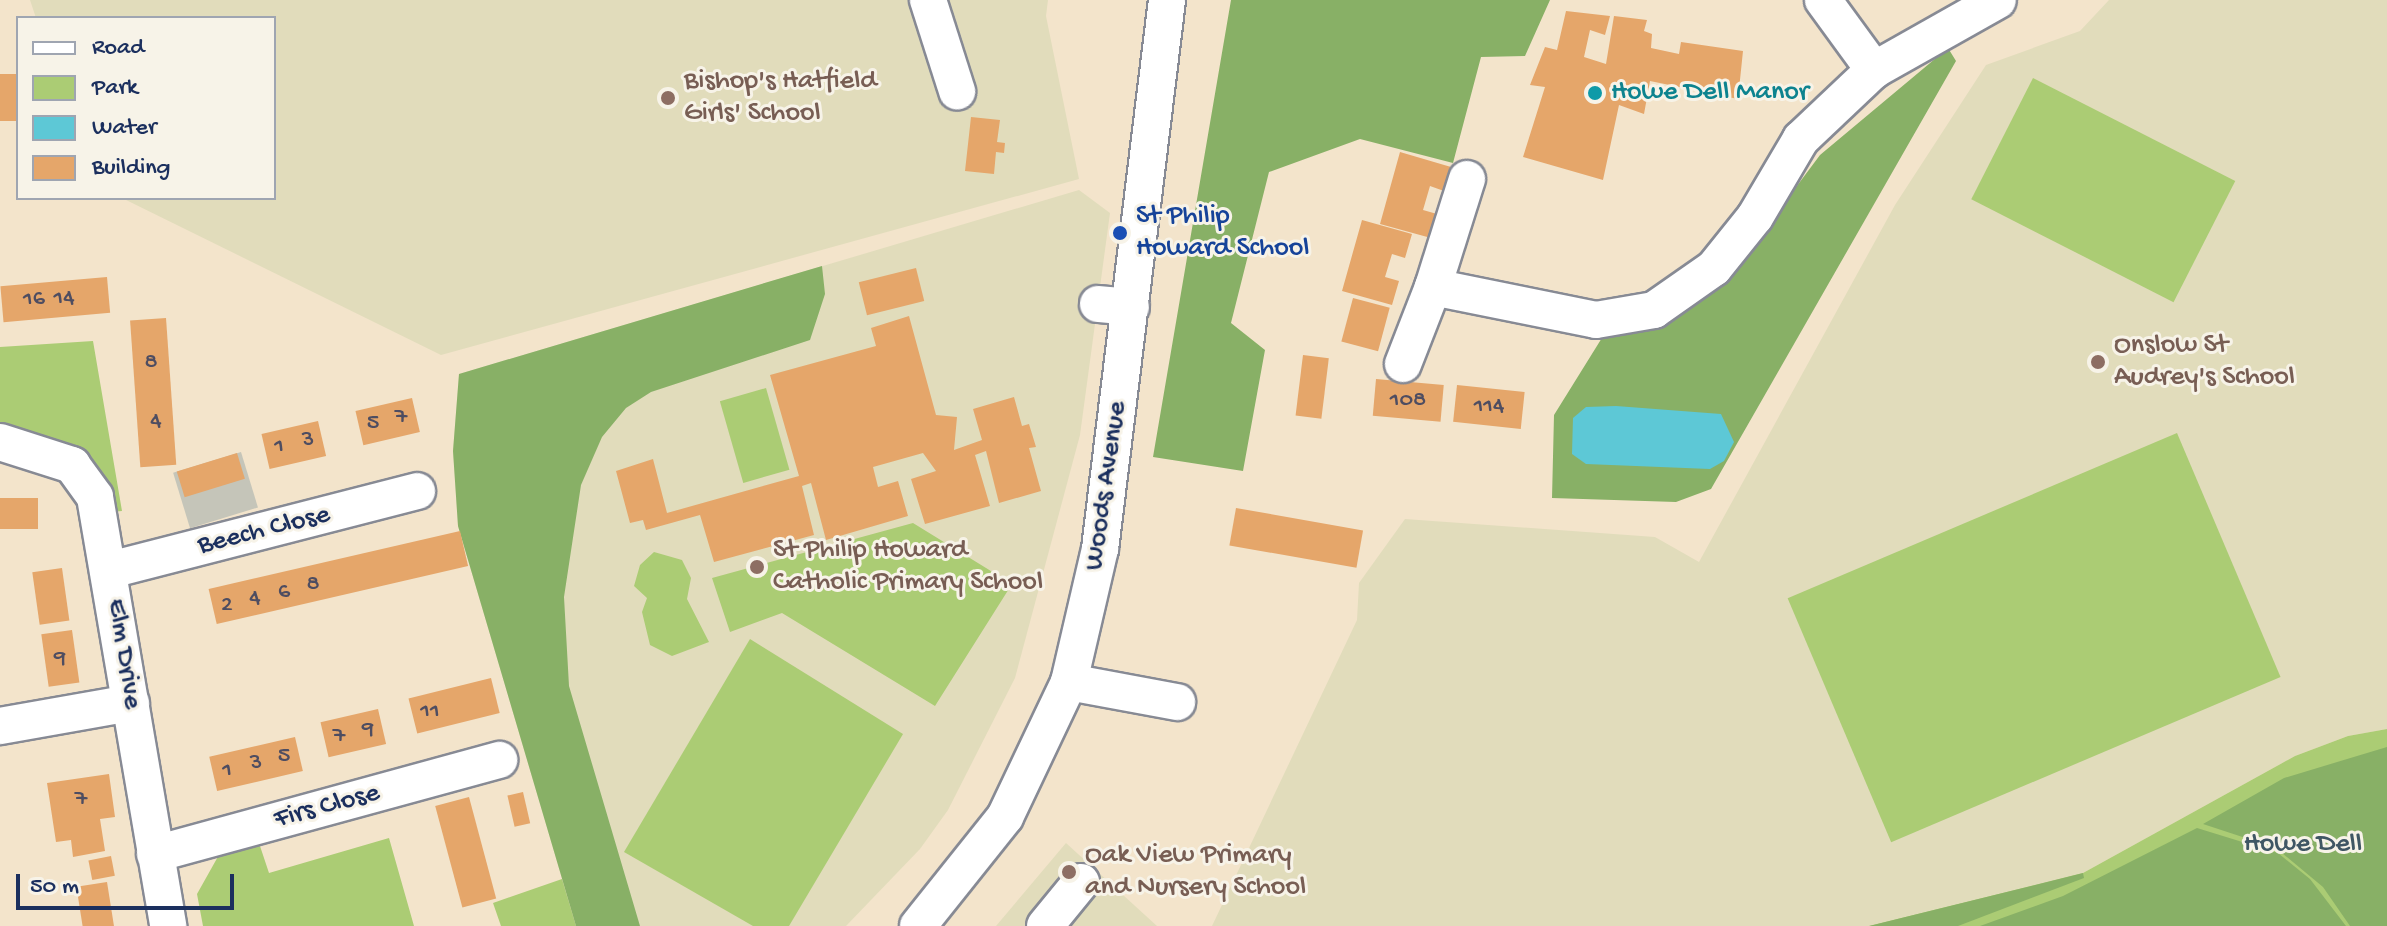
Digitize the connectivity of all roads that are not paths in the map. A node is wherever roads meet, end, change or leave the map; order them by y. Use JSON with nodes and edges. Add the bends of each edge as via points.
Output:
{"nodes":[{"id":1,"x":928,"y":0,"type":"edge"},
{"id":2,"x":1167,"y":0,"type":"edge"},
{"id":3,"x":1823,"y":0,"type":"edge"},
{"id":4,"x":1998,"y":0,"type":"edge"},
{"id":5,"x":1874,"y":70,"type":"junction"},
{"id":6,"x":957,"y":91,"type":"dead end"},
{"id":7,"x":1467,"y":179,"type":"dead end"},
{"id":8,"x":1433,"y":287,"type":"junction"},
{"id":9,"x":1403,"y":364,"type":"dead end"},
{"id":10,"x":0,"y":442,"type":"edge"},
{"id":11,"x":417,"y":491,"type":"dead end"},
{"id":12,"x":110,"y":570,"type":"junction"},
{"id":13,"x":1069,"y":682,"type":"junction"},
{"id":14,"x":1177,"y":702,"type":"dead end"},
{"id":15,"x":131,"y":703,"type":"junction"},
{"id":16,"x":0,"y":726,"type":"edge"},
{"id":17,"x":499,"y":760,"type":"dead end"},
{"id":18,"x":155,"y":854,"type":"junction"},
{"id":19,"x":1081,"y":882,"type":"dead end"},
{"id":20,"x":168,"y":926,"type":"edge"},
{"id":21,"x":918,"y":926,"type":"edge"},
{"id":22,"x":1045,"y":926,"type":"edge"}],
"edges":[{"from":1,"to":6,"type":"street"},
{"from":2,"to":13,"type":"street","name":"Woods Avenue","via":[[1114,306],[1100,549]]},
{"from":3,"to":5,"type":"street"},
{"from":4,"to":5,"type":"street"},
{"from":5,"to":8,"type":"street","via":[[1801,139],[1755,217],[1714,268],[1654,310],[1596,320]]},
{"from":7,"to":8,"type":"street"},
{"from":8,"to":9,"type":"street"},
{"from":10,"to":12,"type":"street","name":"Elm Drive","via":[[72,465],[95,497]]},
{"from":11,"to":12,"type":"street","name":"Beech Close"},
{"from":12,"to":15,"type":"street","name":"Elm Drive"},
{"from":13,"to":14,"type":"street"},
{"from":13,"to":21,"type":"street","name":"Woods Avenue","via":[[1005,817]]},
{"from":15,"to":16,"type":"street"},
{"from":15,"to":18,"type":"street","name":"Elm Drive"},
{"from":17,"to":18,"type":"street","name":"Firs Close"},
{"from":18,"to":20,"type":"street","name":"Elm Drive"},
{"from":19,"to":22,"type":"street"}]}
